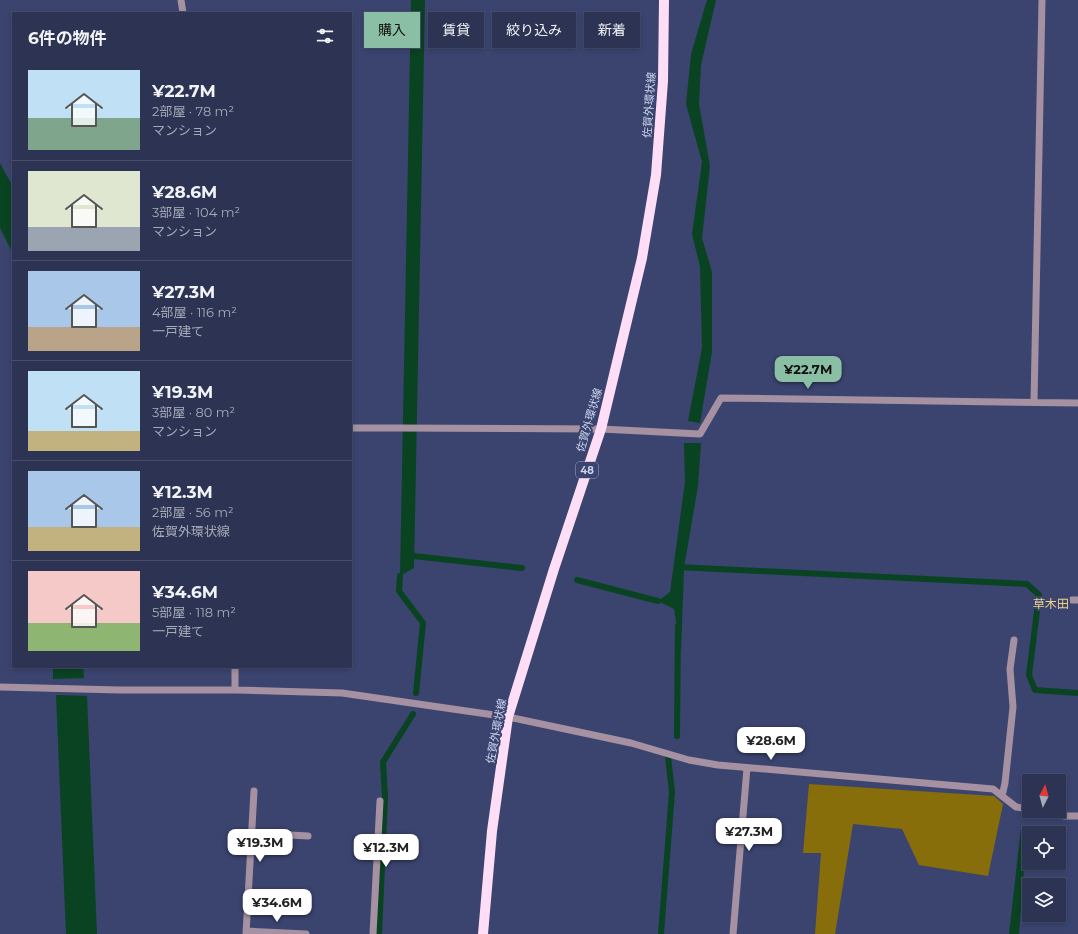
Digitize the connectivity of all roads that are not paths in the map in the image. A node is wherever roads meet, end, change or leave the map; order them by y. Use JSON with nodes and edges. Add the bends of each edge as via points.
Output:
{"nodes":[{"id":1,"x":181,"y":0,"type":"edge"},
{"id":2,"x":664,"y":0,"type":"edge"},
{"id":3,"x":1042,"y":0,"type":"edge"},
{"id":4,"x":183,"y":12,"type":"edge"},
{"id":5,"x":1034,"y":402,"type":"junction"},
{"id":6,"x":1078,"y":403,"type":"edge"},
{"id":7,"x":352,"y":428,"type":"edge"},
{"id":8,"x":601,"y":429,"type":"junction"},
{"id":9,"x":1014,"y":640,"type":"dead end"},
{"id":10,"x":235,"y":668,"type":"edge"},
{"id":11,"x":0,"y":687,"type":"edge"},
{"id":12,"x":235,"y":690,"type":"junction"},
{"id":13,"x":508,"y":718,"type":"junction"},
{"id":14,"x":747,"y":768,"type":"junction"},
{"id":15,"x":254,"y":791,"type":"dead end"},
{"id":16,"x":1002,"y":796,"type":"junction"},
{"id":17,"x":380,"y":801,"type":"dead end"},
{"id":18,"x":1022,"y":808,"type":"edge"},
{"id":19,"x":1066,"y":816,"type":"edge"},
{"id":20,"x":1078,"y":816,"type":"edge"},
{"id":21,"x":252,"y":833,"type":"junction"},
{"id":22,"x":308,"y":836,"type":"dead end"},
{"id":23,"x":246,"y":932,"type":"edge"},
{"id":24,"x":306,"y":934,"type":"edge"},
{"id":25,"x":373,"y":934,"type":"edge"},
{"id":26,"x":483,"y":934,"type":"edge"},
{"id":27,"x":733,"y":934,"type":"edge"}],
"edges":[{"from":1,"to":4,"type":"street"},
{"from":2,"to":8,"type":"main road","name":"佐賀外環状線","number":"48","via":[[663,81],[656,175],[642,258]]},
{"from":3,"to":5,"type":"street"},
{"from":5,"to":6,"type":"street"},
{"from":5,"to":8,"type":"street","via":[[721,398],[700,434]]},
{"from":7,"to":8,"type":"street"},
{"from":8,"to":13,"type":"main road","name":"佐賀外環状線","number":"48"},
{"from":9,"to":16,"type":"street","via":[[1010,669],[1013,707]]},
{"from":10,"to":12,"type":"street"},
{"from":11,"to":12,"type":"street"},
{"from":12,"to":13,"type":"street","via":[[342,693]]},
{"from":13,"to":14,"type":"street","via":[[631,743],[689,760]]},
{"from":13,"to":26,"type":"main road","name":"佐賀外環状線","number":"48","via":[[492,830]]},
{"from":14,"to":16,"type":"street","via":[[993,789]]},
{"from":14,"to":27,"type":"street"},
{"from":15,"to":21,"type":"street"},
{"from":16,"to":18,"type":"street"},
{"from":17,"to":25,"type":"street"},
{"from":19,"to":20,"type":"street"},
{"from":21,"to":22,"type":"street"},
{"from":21,"to":23,"type":"street"},
{"from":23,"to":24,"type":"street"}]}
